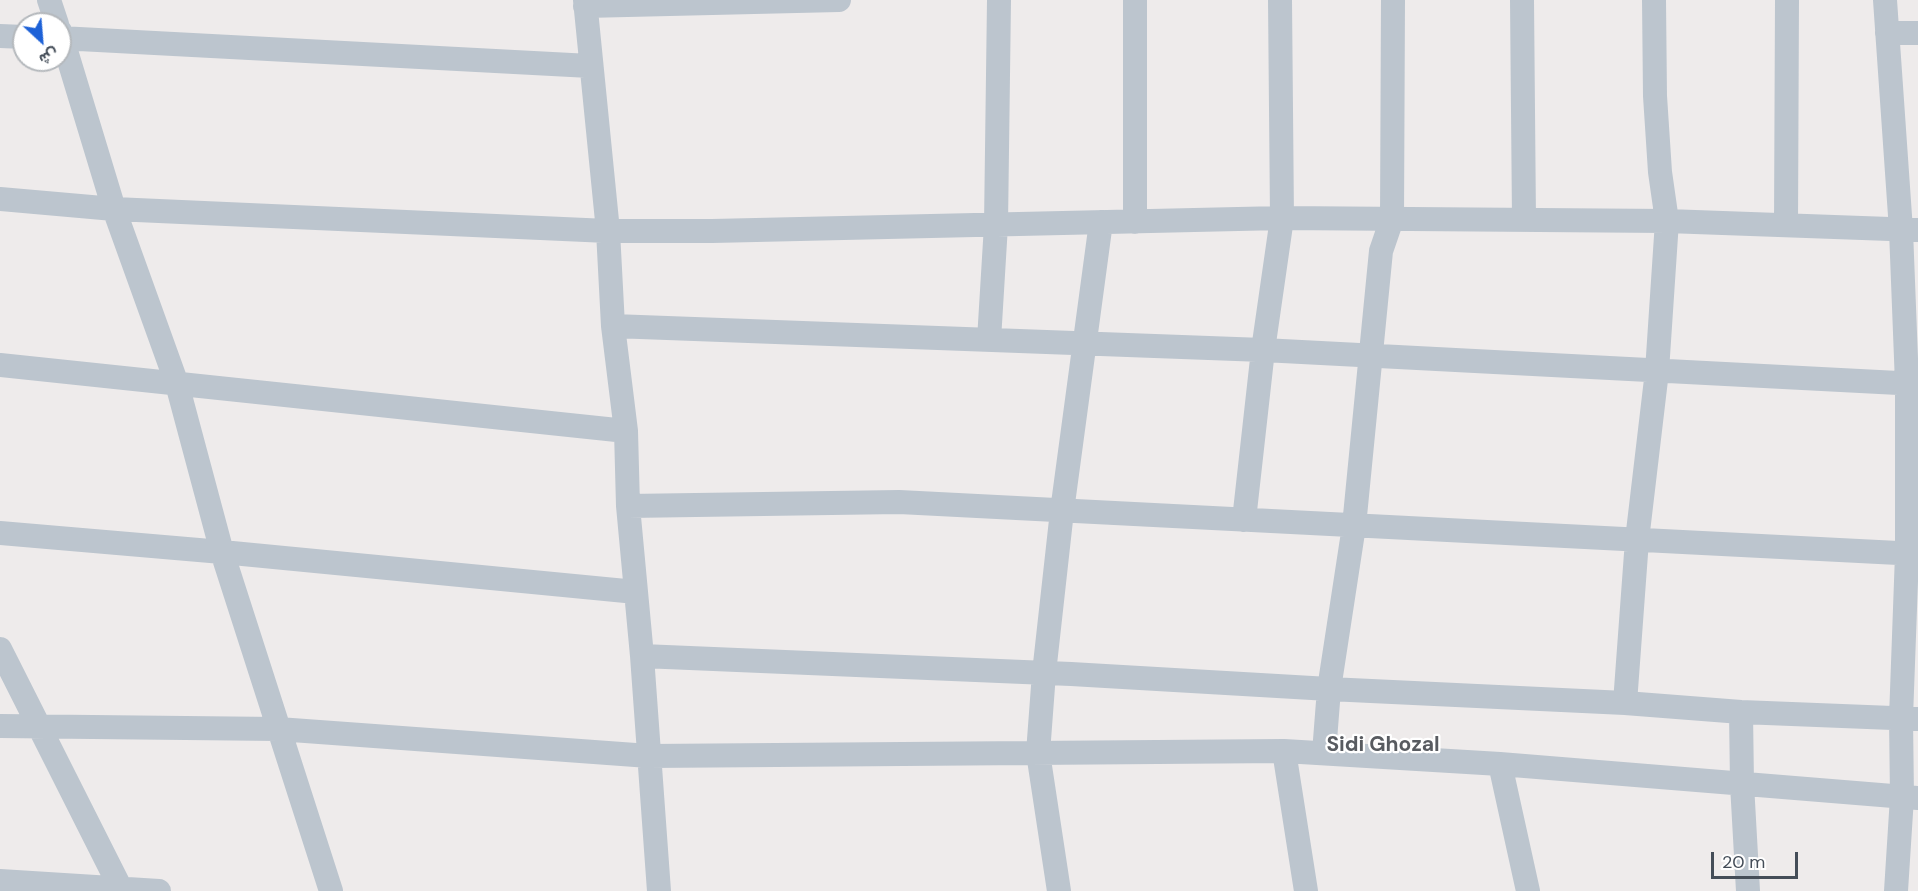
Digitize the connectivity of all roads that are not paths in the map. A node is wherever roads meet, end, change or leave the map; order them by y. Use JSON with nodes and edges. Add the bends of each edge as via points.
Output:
{"nodes":[{"id":1,"x":839,"y":0,"type":"edge"},
{"id":2,"x":999,"y":0,"type":"edge"},
{"id":3,"x":1135,"y":0,"type":"edge"},
{"id":4,"x":1281,"y":0,"type":"edge"},
{"id":5,"x":1393,"y":0,"type":"edge"},
{"id":6,"x":1521,"y":0,"type":"edge"},
{"id":7,"x":1654,"y":0,"type":"edge"},
{"id":8,"x":1787,"y":0,"type":"edge"},
{"id":9,"x":1885,"y":0,"type":"edge"},
{"id":10,"x":585,"y":3,"type":"edge"},
{"id":11,"x":1887,"y":33,"type":"junction"},
{"id":12,"x":1918,"y":33,"type":"edge"},
{"id":13,"x":72,"y":34,"type":"edge"},
{"id":14,"x":590,"y":66,"type":"junction"},
{"id":15,"x":72,"y":72,"type":"edge"},
{"id":16,"x":0,"y":199,"type":"edge"},
{"id":17,"x":114,"y":209,"type":"junction"},
{"id":18,"x":1282,"y":218,"type":"junction"},
{"id":19,"x":1392,"y":219,"type":"junction"},
{"id":20,"x":1524,"y":220,"type":"junction"},
{"id":21,"x":1667,"y":221,"type":"junction"},
{"id":22,"x":1101,"y":222,"type":"junction"},
{"id":23,"x":1135,"y":222,"type":"junction"},
{"id":24,"x":996,"y":225,"type":"junction"},
{"id":25,"x":1786,"y":225,"type":"junction"},
{"id":26,"x":1909,"y":230,"type":"edge"},
{"id":27,"x":608,"y":231,"type":"junction"},
{"id":28,"x":613,"y":326,"type":"junction"},
{"id":29,"x":989,"y":340,"type":"junction"},
{"id":30,"x":1084,"y":344,"type":"junction"},
{"id":31,"x":1263,"y":350,"type":"junction"},
{"id":32,"x":1370,"y":356,"type":"junction"},
{"id":33,"x":0,"y":365,"type":"edge"},
{"id":34,"x":1657,"y":371,"type":"junction"},
{"id":35,"x":177,"y":384,"type":"junction"},
{"id":36,"x":1913,"y":384,"type":"edge"},
{"id":37,"x":626,"y":431,"type":"junction"},
{"id":38,"x":628,"y":506,"type":"junction"},
{"id":39,"x":1062,"y":510,"type":"junction"},
{"id":40,"x":1244,"y":520,"type":"junction"},
{"id":41,"x":1354,"y":526,"type":"junction"},
{"id":42,"x":0,"y":533,"type":"edge"},
{"id":43,"x":1637,"y":540,"type":"junction"},
{"id":44,"x":222,"y":552,"type":"junction"},
{"id":45,"x":1912,"y":554,"type":"edge"},
{"id":46,"x":636,"y":592,"type":"junction"},
{"id":47,"x":0,"y":649,"type":"edge"},
{"id":48,"x":642,"y":656,"type":"junction"},
{"id":49,"x":1044,"y":673,"type":"junction"},
{"id":50,"x":1329,"y":689,"type":"junction"},
{"id":51,"x":1625,"y":704,"type":"junction"},
{"id":52,"x":1741,"y":712,"type":"junction"},
{"id":53,"x":1909,"y":718,"type":"edge"},
{"id":54,"x":0,"y":726,"type":"edge"},
{"id":55,"x":39,"y":727,"type":"junction"},
{"id":56,"x":278,"y":729,"type":"junction"},
{"id":57,"x":1284,"y":751,"type":"junction"},
{"id":58,"x":1038,"y":753,"type":"junction"},
{"id":59,"x":1324,"y":753,"type":"junction"},
{"id":60,"x":649,"y":756,"type":"junction"},
{"id":61,"x":1500,"y":764,"type":"junction"},
{"id":62,"x":1742,"y":784,"type":"junction"},
{"id":63,"x":1910,"y":798,"type":"edge"},
{"id":64,"x":0,"y":881,"type":"edge"},
{"id":65,"x":122,"y":890,"type":"edge"},
{"id":66,"x":159,"y":891,"type":"edge"},
{"id":67,"x":331,"y":891,"type":"edge"},
{"id":68,"x":659,"y":891,"type":"edge"},
{"id":69,"x":1059,"y":891,"type":"edge"},
{"id":70,"x":1306,"y":891,"type":"edge"},
{"id":71,"x":1528,"y":891,"type":"edge"},
{"id":72,"x":1748,"y":891,"type":"edge"},
{"id":73,"x":1896,"y":891,"type":"edge"}],
"edges":[{"from":1,"to":10,"type":"street"},
{"from":2,"to":24,"type":"street"},
{"from":3,"to":23,"type":"street"},
{"from":4,"to":18,"type":"street"},
{"from":5,"to":19,"type":"street"},
{"from":6,"to":20,"type":"street"},
{"from":7,"to":21,"type":"street","via":[[1657,128]]},
{"from":8,"to":25,"type":"street"},
{"from":9,"to":11,"type":"street"},
{"from":10,"to":14,"type":"street"},
{"from":11,"to":12,"type":"street"},
{"from":11,"to":26,"type":"street"},
{"from":13,"to":14,"type":"street"},
{"from":14,"to":27,"type":"street"},
{"from":15,"to":17,"type":"street"},
{"from":16,"to":17,"type":"street"},
{"from":17,"to":27,"type":"street"},
{"from":17,"to":35,"type":"street"},
{"from":18,"to":19,"type":"street"},
{"from":18,"to":23,"type":"street"},
{"from":18,"to":31,"type":"street"},
{"from":19,"to":20,"type":"street"},
{"from":19,"to":32,"type":"street","via":[[1381,251]]},
{"from":20,"to":21,"type":"street"},
{"from":21,"to":25,"type":"street"},
{"from":21,"to":34,"type":"street"},
{"from":22,"to":23,"type":"street"},
{"from":22,"to":24,"type":"street"},
{"from":22,"to":30,"type":"street"},
{"from":24,"to":27,"type":"street"},
{"from":24,"to":29,"type":"street"},
{"from":25,"to":26,"type":"street"},
{"from":26,"to":36,"type":"street"},
{"from":27,"to":28,"type":"street"},
{"from":28,"to":29,"type":"street"},
{"from":28,"to":37,"type":"street"},
{"from":29,"to":30,"type":"street"},
{"from":30,"to":31,"type":"street"},
{"from":30,"to":39,"type":"street"},
{"from":31,"to":32,"type":"street"},
{"from":31,"to":40,"type":"street"},
{"from":32,"to":34,"type":"street"},
{"from":32,"to":41,"type":"street"},
{"from":33,"to":35,"type":"street"},
{"from":34,"to":36,"type":"street"},
{"from":34,"to":43,"type":"street"},
{"from":35,"to":37,"type":"street"},
{"from":35,"to":44,"type":"street"},
{"from":36,"to":45,"type":"street"},
{"from":37,"to":38,"type":"street"},
{"from":38,"to":39,"type":"street","via":[[899,502]]},
{"from":38,"to":46,"type":"street"},
{"from":39,"to":40,"type":"street"},
{"from":39,"to":49,"type":"street"},
{"from":40,"to":41,"type":"street"},
{"from":41,"to":43,"type":"street"},
{"from":41,"to":50,"type":"street"},
{"from":42,"to":44,"type":"street"},
{"from":43,"to":45,"type":"street"},
{"from":43,"to":51,"type":"street"},
{"from":44,"to":46,"type":"street"},
{"from":44,"to":56,"type":"street"},
{"from":45,"to":53,"type":"street"},
{"from":46,"to":48,"type":"street"},
{"from":47,"to":55,"type":"street"},
{"from":48,"to":49,"type":"street"},
{"from":48,"to":60,"type":"street"},
{"from":49,"to":50,"type":"street"},
{"from":49,"to":58,"type":"street"},
{"from":50,"to":51,"type":"street"},
{"from":50,"to":59,"type":"street"},
{"from":51,"to":52,"type":"street"},
{"from":52,"to":53,"type":"street"},
{"from":52,"to":62,"type":"street"},
{"from":53,"to":63,"type":"street"},
{"from":54,"to":55,"type":"street"},
{"from":55,"to":56,"type":"street"},
{"from":55,"to":65,"type":"street"},
{"from":56,"to":60,"type":"street"},
{"from":56,"to":67,"type":"street"},
{"from":57,"to":58,"type":"street"},
{"from":57,"to":59,"type":"street"},
{"from":57,"to":70,"type":"street"},
{"from":58,"to":60,"type":"street"},
{"from":58,"to":69,"type":"street"},
{"from":59,"to":61,"type":"street"},
{"from":60,"to":68,"type":"street"},
{"from":61,"to":62,"type":"street"},
{"from":61,"to":71,"type":"street"},
{"from":62,"to":63,"type":"street"},
{"from":62,"to":72,"type":"street"},
{"from":63,"to":73,"type":"street"},
{"from":64,"to":65,"type":"street"},
{"from":65,"to":66,"type":"street"}]}
